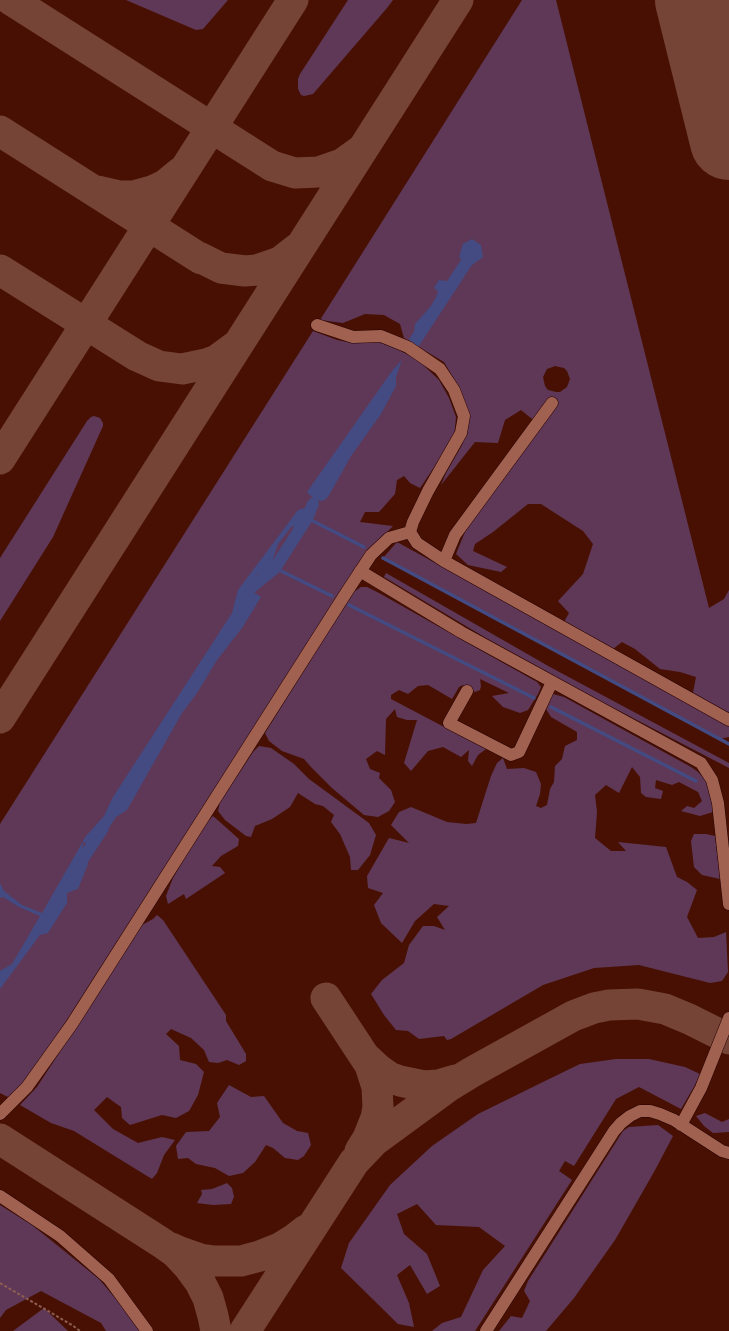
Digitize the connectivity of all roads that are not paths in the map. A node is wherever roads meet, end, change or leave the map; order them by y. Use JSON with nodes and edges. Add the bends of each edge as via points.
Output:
{"nodes":[{"id":1,"x":317,"y":325,"type":"dead end"},
{"id":2,"x":552,"y":403,"type":"dead end"},
{"id":3,"x":410,"y":532,"type":"junction"},
{"id":4,"x":444,"y":562,"type":"junction"},
{"id":5,"x":360,"y":571,"type":"junction"},
{"id":6,"x":552,"y":682,"type":"junction"},
{"id":7,"x":467,"y":691,"type":"dead end"},
{"id":8,"x":729,"y":720,"type":"edge"},
{"id":9,"x":729,"y":904,"type":"edge"},
{"id":10,"x":729,"y":1018,"type":"edge"},
{"id":11,"x":0,"y":1114,"type":"edge"},
{"id":12,"x":681,"y":1125,"type":"junction"},
{"id":13,"x":729,"y":1153,"type":"edge"},
{"id":14,"x":0,"y":1196,"type":"edge"},
{"id":15,"x":147,"y":1331,"type":"edge"},
{"id":16,"x":486,"y":1331,"type":"edge"}],
"edges":[{"from":1,"to":3,"type":"lane","via":[[353,338],[381,336],[408,347],[440,369],[454,390],[464,416],[461,434],[428,491]]},
{"from":2,"to":4,"type":"lane","via":[[455,535]]},
{"from":3,"to":4,"type":"lane","via":[[417,544]]},
{"from":3,"to":5,"type":"lane","via":[[389,538],[371,555]]},
{"from":4,"to":8,"type":"lane"},
{"from":5,"to":6,"type":"lane","via":[[461,632]]},
{"from":5,"to":11,"type":"lane","via":[[72,1024],[27,1087]]},
{"from":6,"to":7,"type":"lane","via":[[519,752],[511,755],[449,722]]},
{"from":6,"to":9,"type":"lane","via":[[701,763],[712,780],[718,803]]},
{"from":10,"to":12,"type":"lane","via":[[701,1088]]},
{"from":12,"to":13,"type":"lane"},
{"from":12,"to":16,"type":"lane","via":[[650,1111],[640,1111],[621,1123]]},
{"from":14,"to":15,"type":"lane","via":[[60,1236],[109,1279]]}]}
